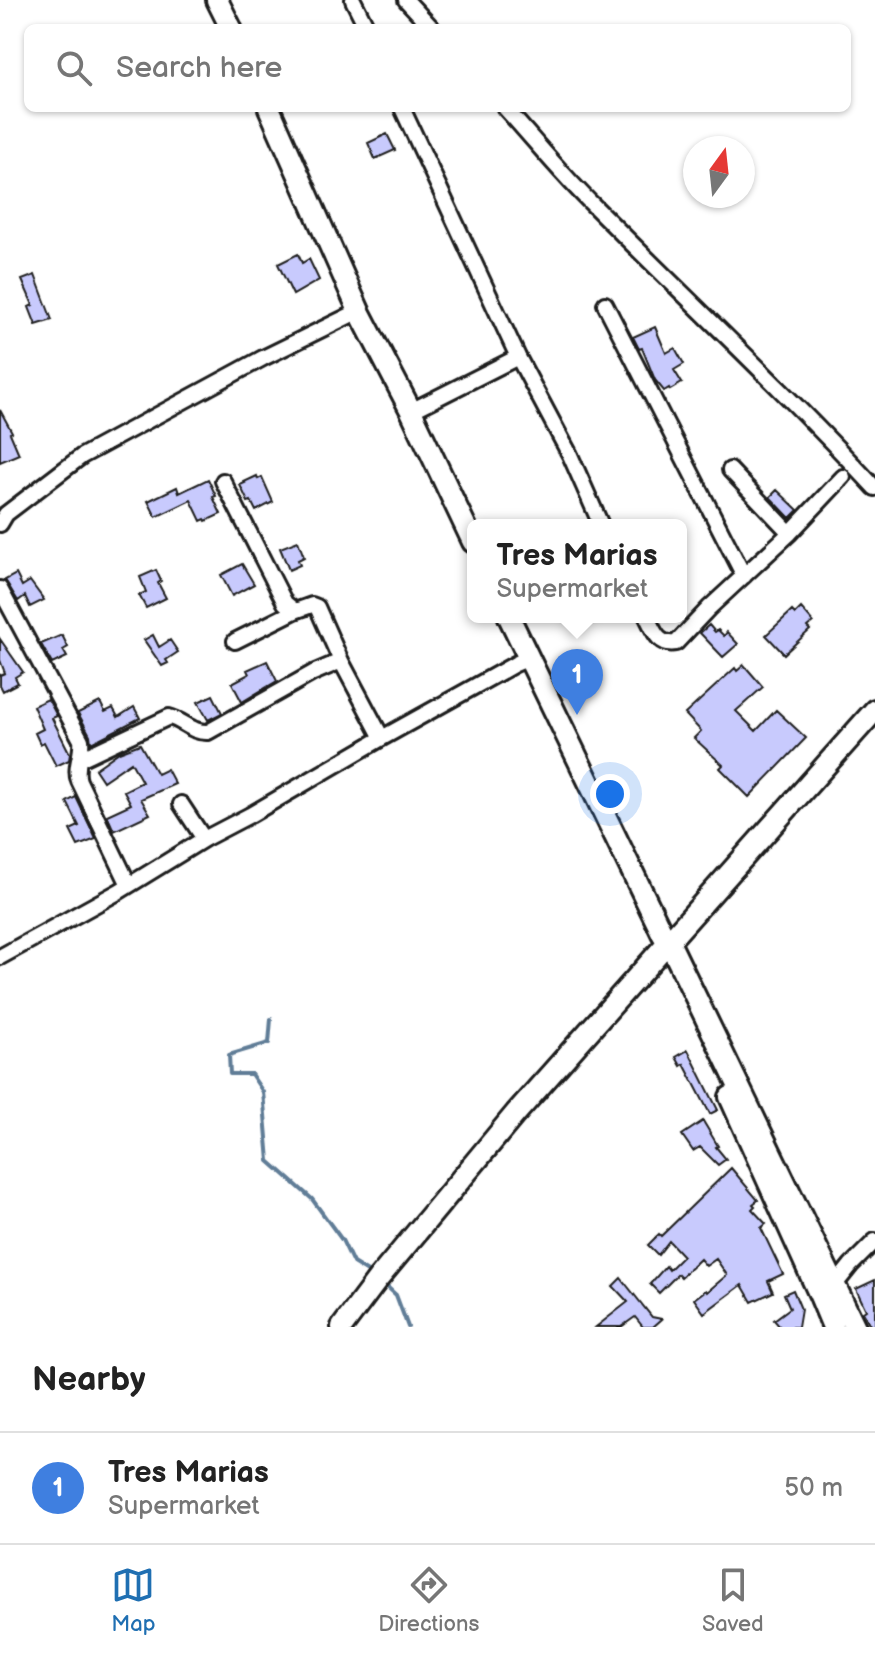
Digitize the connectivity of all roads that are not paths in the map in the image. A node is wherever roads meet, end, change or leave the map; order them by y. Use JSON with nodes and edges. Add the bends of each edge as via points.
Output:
{"nodes":[{"id":1,"x":217,"y":0,"type":"edge"},
{"id":2,"x":353,"y":0,"type":"edge"},
{"id":3,"x":406,"y":0,"type":"edge"},
{"id":4,"x":229,"y":24,"type":"edge"},
{"id":5,"x":365,"y":24,"type":"edge"},
{"id":6,"x":428,"y":24,"type":"edge"},
{"id":7,"x":271,"y":112,"type":"edge"},
{"id":8,"x":404,"y":112,"type":"edge"},
{"id":9,"x":509,"y":112,"type":"edge"},
{"id":10,"x":605,"y":304,"type":"dead end"},
{"id":11,"x":359,"y":311,"type":"junction"},
{"id":12,"x":518,"y":357,"type":"junction"},
{"id":13,"x":411,"y":411,"type":"junction"},
{"id":14,"x":730,"y":470,"type":"dead end"},
{"id":15,"x":843,"y":477,"type":"dead end"},
{"id":16,"x":223,"y":481,"type":"dead end"},
{"id":17,"x":875,"y":488,"type":"edge"},
{"id":18,"x":2,"y":517,"type":"edge"},
{"id":19,"x":598,"y":519,"type":"edge"},
{"id":20,"x":467,"y":529,"type":"edge"},
{"id":21,"x":790,"y":533,"type":"junction"},
{"id":22,"x":744,"y":576,"type":"junction"},
{"id":23,"x":0,"y":589,"type":"edge"},
{"id":24,"x":295,"y":611,"type":"junction"},
{"id":25,"x":512,"y":623,"type":"edge"},
{"id":26,"x":650,"y":623,"type":"edge"},
{"id":27,"x":235,"y":641,"type":"dead end"},
{"id":28,"x":529,"y":658,"type":"junction"},
{"id":29,"x":341,"y":661,"type":"junction"},
{"id":30,"x":875,"y":710,"type":"edge"},
{"id":31,"x":382,"y":738,"type":"junction"},
{"id":32,"x":80,"y":759,"type":"junction"},
{"id":33,"x":181,"y":804,"type":"dead end"},
{"id":34,"x":204,"y":839,"type":"junction"},
{"id":35,"x":129,"y":885,"type":"junction"},
{"id":36,"x":665,"y":942,"type":"junction"},
{"id":37,"x":0,"y":957,"type":"edge"},
{"id":38,"x":768,"y":1164,"type":"junction"},
{"id":39,"x":875,"y":1241,"type":"edge"},
{"id":40,"x":824,"y":1261,"type":"junction"},
{"id":41,"x":851,"y":1265,"type":"junction"},
{"id":42,"x":835,"y":1285,"type":"junction"},
{"id":43,"x":846,"y":1325,"type":"edge"},
{"id":44,"x":342,"y":1327,"type":"edge"}],
"edges":[{"from":1,"to":4,"type":"street"},
{"from":2,"to":5,"type":"street"},
{"from":3,"to":6,"type":"street"},
{"from":7,"to":11,"type":"street"},
{"from":8,"to":12,"type":"street"},
{"from":9,"to":17,"type":"street","via":[[593,205]]},
{"from":10,"to":22,"type":"street"},
{"from":11,"to":13,"type":"street"},
{"from":11,"to":18,"type":"street","via":[[82,456]]},
{"from":12,"to":13,"type":"street"},
{"from":12,"to":19,"type":"street"},
{"from":13,"to":20,"type":"street"},
{"from":14,"to":21,"type":"street"},
{"from":15,"to":21,"type":"street"},
{"from":16,"to":24,"type":"street","via":[[285,603]]},
{"from":21,"to":22,"type":"street"},
{"from":22,"to":26,"type":"street","via":[[676,643],[659,640]]},
{"from":23,"to":32,"type":"street","via":[[81,740]]},
{"from":24,"to":27,"type":"street"},
{"from":24,"to":29,"type":"street","via":[[317,607]]},
{"from":25,"to":28,"type":"street"},
{"from":28,"to":31,"type":"street"},
{"from":28,"to":36,"type":"street"},
{"from":29,"to":31,"type":"street"},
{"from":29,"to":32,"type":"street","via":[[208,732],[169,717]]},
{"from":30,"to":36,"type":"street"},
{"from":31,"to":34,"type":"street"},
{"from":32,"to":35,"type":"street","via":[[79,781]]},
{"from":33,"to":34,"type":"street"},
{"from":34,"to":35,"type":"street"},
{"from":35,"to":37,"type":"street"},
{"from":36,"to":38,"type":"street"},
{"from":36,"to":44,"type":"street","via":[[516,1113]]},
{"from":38,"to":40,"type":"street"},
{"from":38,"to":43,"type":"street","via":[[821,1298]]},
{"from":39,"to":41,"type":"street"},
{"from":40,"to":41,"type":"street"},
{"from":40,"to":42,"type":"street"},
{"from":41,"to":42,"type":"street"},
{"from":42,"to":43,"type":"street"}]}
